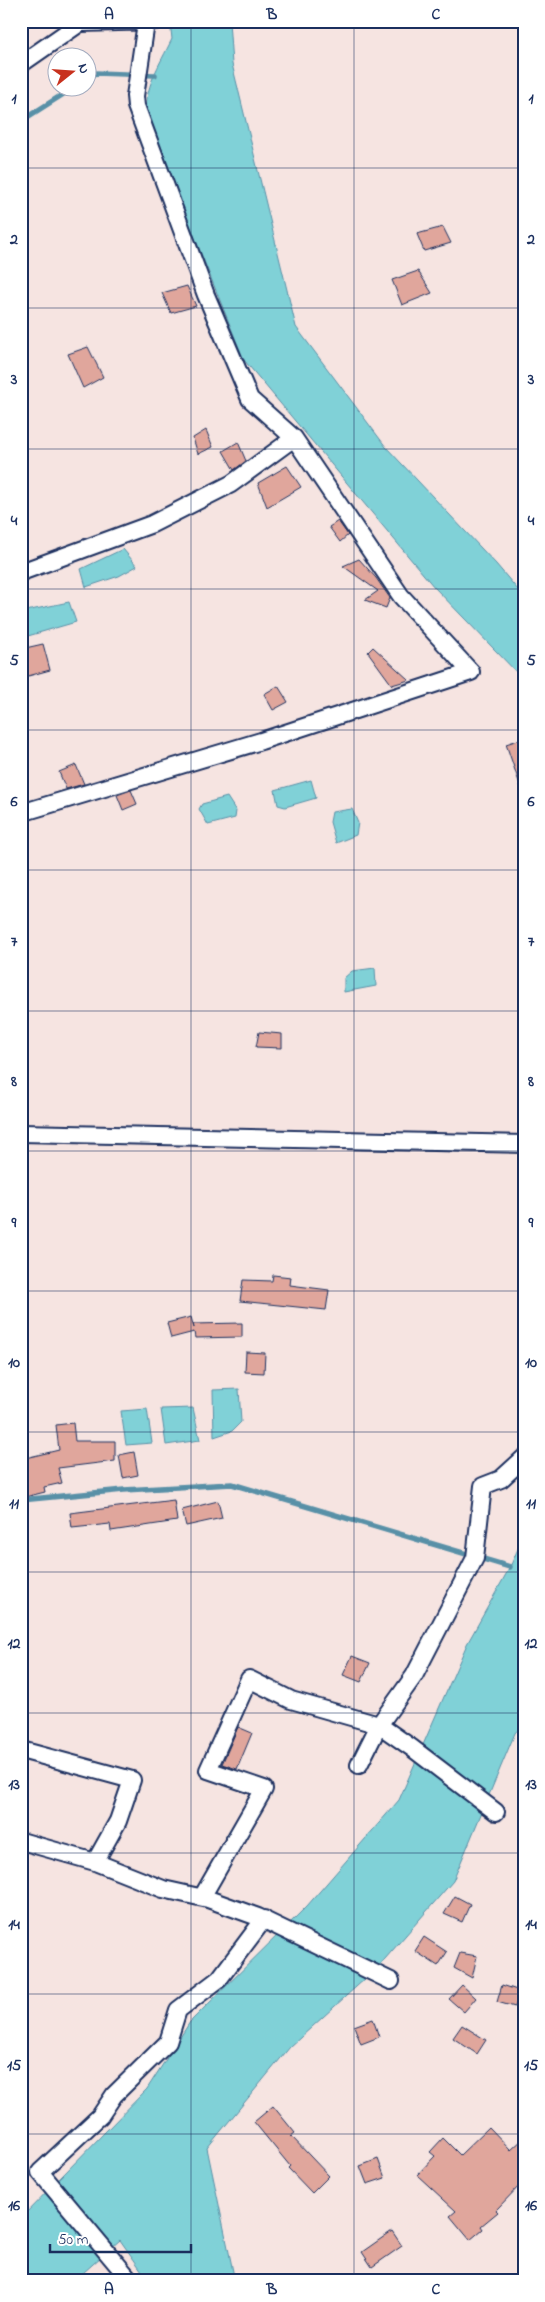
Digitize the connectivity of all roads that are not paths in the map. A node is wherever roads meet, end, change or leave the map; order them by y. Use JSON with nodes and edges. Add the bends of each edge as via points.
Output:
{"nodes":[{"id":1,"x":150,"y":22,"type":"edge"},
{"id":2,"x":21,"y":64,"type":"edge"},
{"id":3,"x":294,"y":438,"type":"junction"},
{"id":4,"x":21,"y":572,"type":"edge"},
{"id":5,"x":21,"y":813,"type":"edge"},
{"id":6,"x":21,"y":1133,"type":"edge"},
{"id":7,"x":524,"y":1144,"type":"edge"},
{"id":8,"x":524,"y":1458,"type":"edge"},
{"id":9,"x":379,"y":1725,"type":"junction"},
{"id":10,"x":21,"y":1750,"type":"edge"},
{"id":11,"x":359,"y":1765,"type":"dead end"},
{"id":12,"x":493,"y":1809,"type":"dead end"},
{"id":13,"x":21,"y":1841,"type":"edge"},
{"id":14,"x":95,"y":1862,"type":"junction"},
{"id":15,"x":202,"y":1897,"type":"junction"},
{"id":16,"x":271,"y":1922,"type":"junction"},
{"id":17,"x":387,"y":1978,"type":"dead end"},
{"id":18,"x":131,"y":2281,"type":"edge"}],
"edges":[{"from":1,"to":2,"type":"street","via":[[80,24]]},
{"from":1,"to":3,"type":"street","via":[[142,41],[136,106],[206,295],[250,399]]},
{"from":3,"to":4,"type":"street","via":[[231,484],[152,524]]},
{"from":3,"to":5,"type":"street","via":[[401,596],[471,672],[261,741]]},
{"from":6,"to":7,"type":"street"},
{"from":8,"to":9,"type":"street","via":[[501,1479],[482,1486],[475,1558],[414,1676]]},
{"from":9,"to":11,"type":"street"},
{"from":9,"to":12,"type":"street"},
{"from":9,"to":15,"type":"street","via":[[291,1700],[249,1679],[208,1770],[264,1789]]},
{"from":10,"to":14,"type":"street","via":[[132,1780],[118,1821]]},
{"from":13,"to":14,"type":"street"},
{"from":14,"to":15,"type":"street","via":[[163,1889]]},
{"from":15,"to":16,"type":"street"},
{"from":16,"to":17,"type":"street"},
{"from":16,"to":18,"type":"street","via":[[219,1979],[178,2010],[168,2042],[114,2095],[100,2116],[40,2172]]}]}
